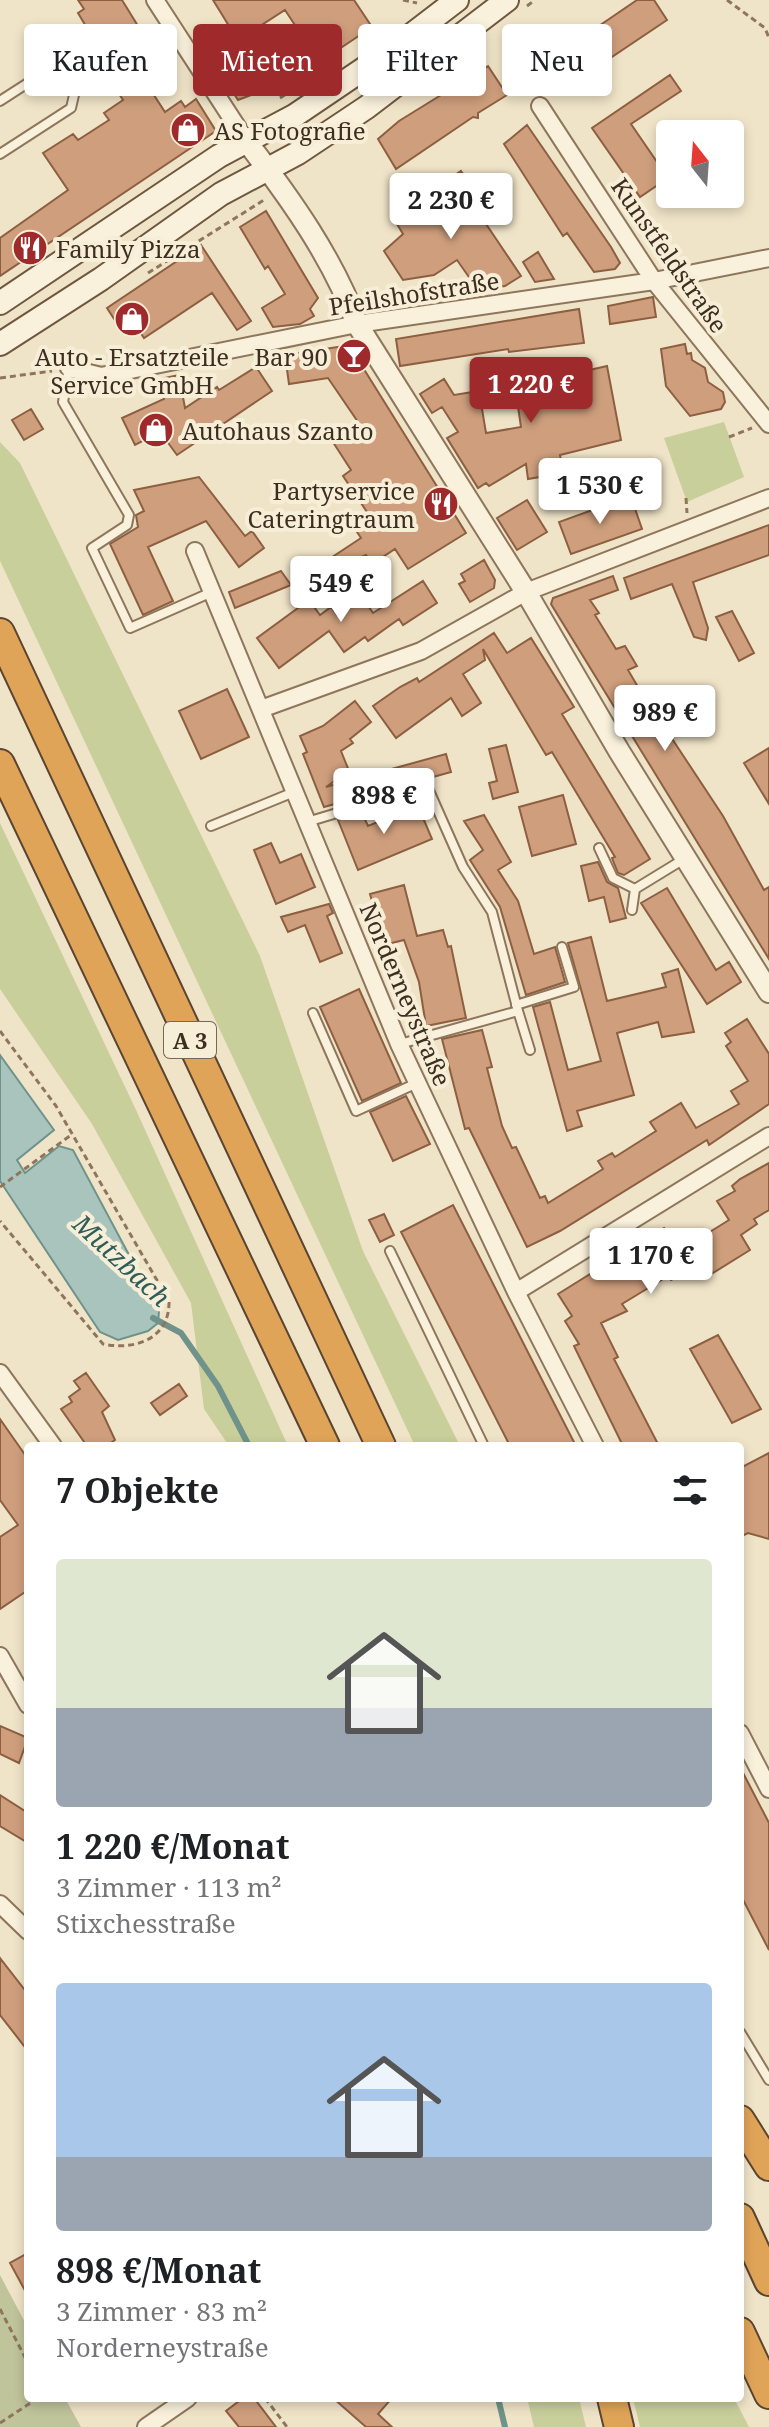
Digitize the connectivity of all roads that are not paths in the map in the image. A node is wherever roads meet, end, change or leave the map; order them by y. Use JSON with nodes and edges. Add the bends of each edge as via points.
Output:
{"nodes":[{"id":1,"x":155,"y":0,"type":"edge"},
{"id":2,"x":457,"y":0,"type":"edge"},
{"id":3,"x":507,"y":0,"type":"edge"},
{"id":4,"x":170,"y":24,"type":"edge"},
{"id":5,"x":177,"y":36,"type":"edge"},
{"id":6,"x":24,"y":85,"type":"edge"},
{"id":7,"x":74,"y":96,"type":"edge"},
{"id":8,"x":0,"y":101,"type":"edge"},
{"id":9,"x":540,"y":106,"type":"dead end"},
{"id":10,"x":247,"y":142,"type":"junction"},
{"id":11,"x":0,"y":154,"type":"edge"},
{"id":12,"x":268,"y":169,"type":"junction"},
{"id":13,"x":769,"y":258,"type":"edge"},
{"id":14,"x":654,"y":281,"type":"junction"},
{"id":15,"x":0,"y":303,"type":"edge"},
{"id":16,"x":357,"y":324,"type":"junction"},
{"id":17,"x":0,"y":344,"type":"edge"},
{"id":18,"x":69,"y":368,"type":"joint"},
{"id":19,"x":766,"y":421,"type":"edge"},
{"id":20,"x":769,"y":498,"type":"edge"},
{"id":21,"x":195,"y":551,"type":"dead end"},
{"id":22,"x":212,"y":592,"type":"junction"},
{"id":23,"x":526,"y":592,"type":"junction"},
{"id":24,"x":0,"y":633,"type":"edge"},
{"id":25,"x":261,"y":709,"type":"junction"},
{"id":26,"x":0,"y":764,"type":"edge"},
{"id":27,"x":294,"y":792,"type":"junction"},
{"id":28,"x":307,"y":822,"type":"junction"},
{"id":29,"x":211,"y":826,"type":"dead end"},
{"id":30,"x":599,"y":848,"type":"dead end"},
{"id":31,"x":685,"y":858,"type":"junction"},
{"id":32,"x":635,"y":889,"type":"junction"},
{"id":33,"x":632,"y":910,"type":"dead end"},
{"id":34,"x":562,"y":947,"type":"dead end"},
{"id":35,"x":769,"y":992,"type":"edge"},
{"id":36,"x":517,"y":1008,"type":"junction"},
{"id":37,"x":313,"y":1013,"type":"dead end"},
{"id":38,"x":399,"y":1044,"type":"junction"},
{"id":39,"x":530,"y":1050,"type":"dead end"},
{"id":40,"x":417,"y":1083,"type":"junction"},
{"id":41,"x":769,"y":1136,"type":"edge"},
{"id":42,"x":390,"y":1251,"type":"dead end"},
{"id":43,"x":516,"y":1292,"type":"junction"},
{"id":44,"x":0,"y":1373,"type":"edge"},
{"id":45,"x":50,"y":1442,"type":"edge"},
{"id":46,"x":323,"y":1442,"type":"edge"},
{"id":47,"x":379,"y":1442,"type":"edge"},
{"id":48,"x":482,"y":1442,"type":"edge"},
{"id":49,"x":593,"y":1442,"type":"edge"},
{"id":50,"x":0,"y":1656,"type":"edge"},
{"id":51,"x":24,"y":1698,"type":"edge"},
{"id":52,"x":744,"y":1741,"type":"edge"},
{"id":53,"x":769,"y":1789,"type":"edge"},
{"id":54,"x":0,"y":1904,"type":"edge"},
{"id":55,"x":24,"y":1920,"type":"edge"},
{"id":56,"x":744,"y":2039,"type":"edge"},
{"id":57,"x":769,"y":2080,"type":"edge"},
{"id":58,"x":744,"y":2126,"type":"edge"},
{"id":59,"x":769,"y":2166,"type":"edge"},
{"id":60,"x":744,"y":2227,"type":"edge"},
{"id":61,"x":769,"y":2281,"type":"edge"},
{"id":62,"x":744,"y":2341,"type":"edge"},
{"id":63,"x":769,"y":2394,"type":"edge"},
{"id":64,"x":185,"y":2402,"type":"edge"},
{"id":65,"x":613,"y":2402,"type":"edge"},
{"id":66,"x":169,"y":2420,"type":"edge"},
{"id":67,"x":146,"y":2427,"type":"edge"},
{"id":68,"x":619,"y":2427,"type":"edge"}],
"edges":[{"from":1,"to":4,"type":"street"},
{"from":2,"to":10,"type":"main road","via":[[294,116]]},
{"from":3,"to":12,"type":"main road","via":[[367,107]]},
{"from":5,"to":10,"type":"street"},
{"from":6,"to":8,"type":"lane"},
{"from":7,"to":11,"type":"lane","via":[[71,108]]},
{"from":9,"to":14,"type":"street","name":"Kunstfeldstraße"},
{"from":10,"to":12,"type":"street"},
{"from":10,"to":15,"type":"main road"},
{"from":12,"to":16,"type":"street","via":[[345,292]]},
{"from":12,"to":17,"type":"main road","via":[[221,194]]},
{"from":13,"to":14,"type":"street","name":"Pfeilshofstraße"},
{"from":14,"to":16,"type":"street","name":"Pfeilshofstraße"},
{"from":14,"to":19,"type":"street","name":"Kunstfeldstraße"},
{"from":16,"to":18,"type":"street","name":"Pfeilshofstraße","via":[[101,376]]},
{"from":16,"to":23,"type":"street"},
{"from":18,"to":22,"type":"lane","via":[[63,402],[129,515],[127,525],[92,548],[130,628]]},
{"from":20,"to":23,"type":"street"},
{"from":21,"to":22,"type":"street","name":"Norderneystraße"},
{"from":22,"to":25,"type":"street","name":"Norderneystraße"},
{"from":23,"to":25,"type":"street","via":[[421,651]]},
{"from":23,"to":31,"type":"street"},
{"from":24,"to":47,"type":"highway","number":"A 3"},
{"from":25,"to":27,"type":"street","name":"Norderneystraße"},
{"from":26,"to":46,"type":"highway","number":"A 3"},
{"from":27,"to":28,"type":"street","name":"Norderneystraße"},
{"from":27,"to":29,"type":"lane"},
{"from":28,"to":36,"type":"lane","via":[[427,786],[463,867],[492,912]]},
{"from":28,"to":38,"type":"street","name":"Norderneystraße"},
{"from":30,"to":32,"type":"lane","via":[[613,878]]},
{"from":31,"to":32,"type":"lane"},
{"from":31,"to":35,"type":"street"},
{"from":32,"to":33,"type":"lane"},
{"from":34,"to":36,"type":"lane","via":[[574,987]]},
{"from":36,"to":38,"type":"lane"},
{"from":36,"to":39,"type":"lane"},
{"from":37,"to":40,"type":"lane","via":[[356,1111]]},
{"from":38,"to":40,"type":"street","name":"Norderneystraße"},
{"from":40,"to":43,"type":"street","name":"Norderneystraße"},
{"from":41,"to":43,"type":"street"},
{"from":42,"to":48,"type":"lane"},
{"from":43,"to":49,"type":"street","name":"Norderneystraße"},
{"from":44,"to":45,"type":"street"},
{"from":50,"to":51,"type":"street"},
{"from":52,"to":53,"type":"street"},
{"from":54,"to":55,"type":"street"},
{"from":56,"to":57,"type":"lane"},
{"from":58,"to":59,"type":"highway"},
{"from":60,"to":61,"type":"highway"},
{"from":62,"to":63,"type":"highway"},
{"from":64,"to":66,"type":"street"},
{"from":65,"to":68,"type":"highway"},
{"from":66,"to":67,"type":"street"}]}
